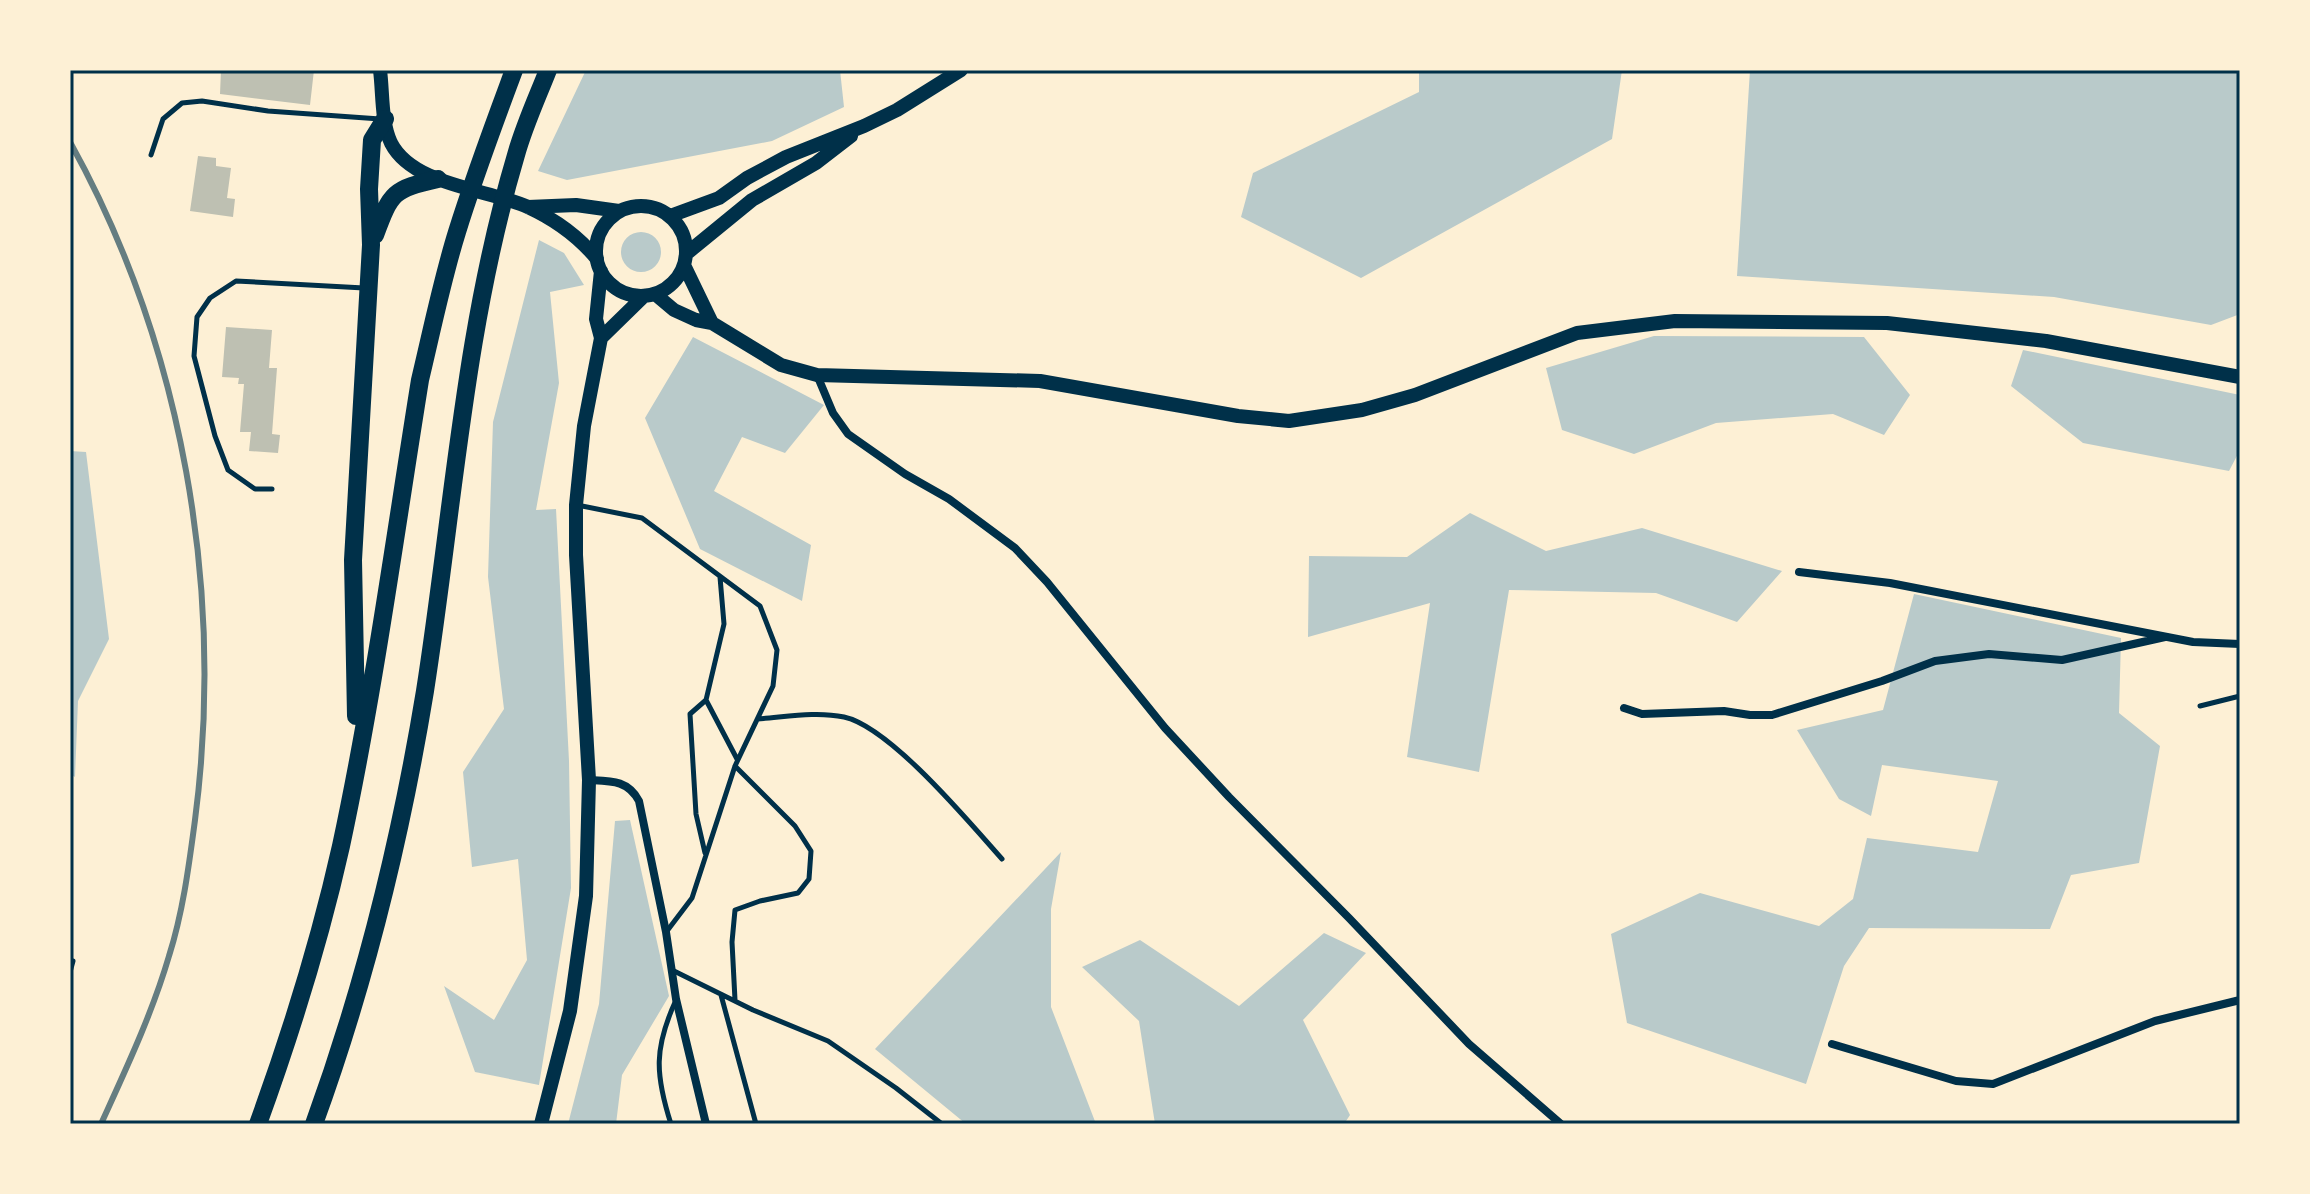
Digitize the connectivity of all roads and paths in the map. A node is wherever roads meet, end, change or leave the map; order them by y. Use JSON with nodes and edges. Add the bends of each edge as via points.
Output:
{"nodes":[{"id":1,"x":380,"y":70,"type":"edge"},
{"id":2,"x":514,"y":70,"type":"edge"},
{"id":3,"x":548,"y":70,"type":"edge"},
{"id":4,"x":961,"y":70,"type":"edge"},
{"id":5,"x":385,"y":119,"type":"junction"},
{"id":6,"x":864,"y":126,"type":"junction"},
{"id":7,"x":151,"y":155,"type":"dead end"},
{"id":8,"x":438,"y":179,"type":"junction"},
{"id":9,"x":528,"y":207,"type":"junction"},
{"id":10,"x":619,"y":211,"type":"junction"},
{"id":11,"x":670,"y":216,"type":"junction"},
{"id":12,"x":371,"y":245,"type":"junction"},
{"id":13,"x":685,"y":259,"type":"junction"},
{"id":14,"x":599,"y":265,"type":"junction"},
{"id":15,"x":369,"y":288,"type":"junction"},
{"id":16,"x":650,"y":295,"type":"junction"},
{"id":17,"x":712,"y":323,"type":"junction"},
{"id":18,"x":601,"y":338,"type":"junction"},
{"id":19,"x":817,"y":375,"type":"junction"},
{"id":20,"x":2240,"y":377,"type":"edge"},
{"id":21,"x":272,"y":489,"type":"dead end"},
{"id":22,"x":576,"y":505,"type":"junction"},
{"id":23,"x":1799,"y":572,"type":"dead end"},
{"id":24,"x":720,"y":576,"type":"junction"},
{"id":25,"x":2165,"y":637,"type":"junction"},
{"id":26,"x":2240,"y":644,"type":"edge"},
{"id":27,"x":2240,"y":696,"type":"edge"},
{"id":28,"x":706,"y":700,"type":"junction"},
{"id":29,"x":2200,"y":706,"type":"dead end"},
{"id":30,"x":1624,"y":708,"type":"dead end"},
{"id":31,"x":757,"y":719,"type":"junction"},
{"id":32,"x":357,"y":763,"type":"junction"},
{"id":33,"x":736,"y":763,"type":"junction"},
{"id":34,"x":589,"y":780,"type":"junction"},
{"id":35,"x":705,"y":855,"type":"junction"},
{"id":36,"x":1002,"y":859,"type":"dead end"},
{"id":37,"x":666,"y":932,"type":"junction"},
{"id":38,"x":73,"y":961,"type":"dead end"},
{"id":39,"x":671,"y":970,"type":"junction"},
{"id":40,"x":70,"y":972,"type":"edge"},
{"id":41,"x":721,"y":994,"type":"junction"},
{"id":42,"x":676,"y":999,"type":"junction"},
{"id":43,"x":735,"y":1000,"type":"junction"},
{"id":44,"x":2240,"y":1000,"type":"edge"},
{"id":45,"x":1832,"y":1044,"type":"dead end"},
{"id":46,"x":328,"y":1085,"type":"junction"},
{"id":47,"x":258,"y":1124,"type":"edge"},
{"id":48,"x":314,"y":1124,"type":"edge"},
{"id":49,"x":323,"y":1124,"type":"edge"},
{"id":50,"x":541,"y":1124,"type":"edge"},
{"id":51,"x":671,"y":1124,"type":"edge"},
{"id":52,"x":706,"y":1124,"type":"edge"},
{"id":53,"x":756,"y":1124,"type":"edge"},
{"id":54,"x":942,"y":1124,"type":"edge"},
{"id":55,"x":1561,"y":1124,"type":"edge"}],
"edges":[{"from":1,"to":5,"type":"street"},
{"from":2,"to":32,"type":"highway","via":[[456,235],[427,352]]},
{"from":3,"to":46,"type":"highway","via":[[516,152],[489,259],[419,719],[361,982]]},
{"from":4,"to":6,"type":"street"},
{"from":5,"to":7,"type":"lane","via":[[182,103],[163,119]]},
{"from":5,"to":8,"type":"street","via":[[390,141],[403,159]]},
{"from":5,"to":12,"type":"highway","via":[[372,140]]},
{"from":6,"to":11,"type":"street","via":[[786,157],[719,198]]},
{"from":6,"to":13,"type":"street","via":[[816,163],[752,200]]},
{"from":8,"to":9,"type":"street"},
{"from":8,"to":12,"type":"highway","via":[[396,193]]},
{"from":9,"to":10,"type":"street","via":[[576,205]]},
{"from":9,"to":14,"type":"street","via":[[583,242]]},
{"from":10,"to":11,"type":"street","via":[[651,206]]},
{"from":10,"to":14,"type":"street","via":[[599,235]]},
{"from":11,"to":13,"type":"street","via":[[685,239]]},
{"from":12,"to":15,"type":"highway"},
{"from":13,"to":16,"type":"street","via":[[674,282]]},
{"from":13,"to":17,"type":"street"},
{"from":14,"to":16,"type":"street","via":[[619,290]]},
{"from":14,"to":18,"type":"street","via":[[596,319]]},
{"from":15,"to":21,"type":"lane","via":[[236,281],[210,298],[197,317],[194,356],[228,470],[255,489]]},
{"from":15,"to":32,"type":"highway","via":[[353,560]]},
{"from":16,"to":17,"type":"street"},
{"from":16,"to":18,"type":"street"},
{"from":17,"to":19,"type":"street","via":[[781,365]]},
{"from":18,"to":22,"type":"street"},
{"from":19,"to":20,"type":"street","via":[[1040,381],[1289,421],[1415,395],[1577,333],[1735,320],[1954,330],[2140,356]]},
{"from":19,"to":55,"type":"street","via":[[848,434],[1015,548],[1229,797],[1469,1044]]},
{"from":22,"to":24,"type":"lane","via":[[642,518]]},
{"from":22,"to":34,"type":"street"},
{"from":23,"to":25,"type":"street","via":[[1890,583]]},
{"from":24,"to":28,"type":"lane","via":[[724,624]]},
{"from":24,"to":31,"type":"lane","via":[[760,606],[777,650],[773,686]]},
{"from":25,"to":26,"type":"street"},
{"from":25,"to":30,"type":"street","via":[[2062,660],[1989,654],[1935,661],[1772,715],[1642,714]]},
{"from":27,"to":29,"type":"lane"},
{"from":28,"to":33,"type":"lane"},
{"from":28,"to":35,"type":"lane","via":[[690,714],[696,814]]},
{"from":31,"to":33,"type":"lane"},
{"from":31,"to":36,"type":"lane","via":[[824,715],[858,722],[917,767]]},
{"from":32,"to":47,"type":"highway","via":[[316,944]]},
{"from":33,"to":35,"type":"lane"},
{"from":33,"to":43,"type":"lane","via":[[795,826],[811,851],[809,879],[798,893],[735,910]]},
{"from":34,"to":37,"type":"street","via":[[624,784],[639,801]]},
{"from":34,"to":50,"type":"street","via":[[579,954]]},
{"from":35,"to":37,"type":"lane","via":[[692,898]]},
{"from":37,"to":39,"type":"street"},
{"from":38,"to":40,"type":"lane"},
{"from":39,"to":41,"type":"lane"},
{"from":39,"to":42,"type":"street"},
{"from":41,"to":43,"type":"lane"},
{"from":41,"to":53,"type":"lane"},
{"from":42,"to":51,"type":"lane","via":[[658,1051],[660,1091]]},
{"from":42,"to":52,"type":"street"},
{"from":43,"to":54,"type":"lane","via":[[828,1041]]},
{"from":44,"to":45,"type":"street","via":[[2155,1021],[1993,1084],[1956,1081]]},
{"from":46,"to":48,"type":"highway"},
{"from":46,"to":49,"type":"highway"}]}
